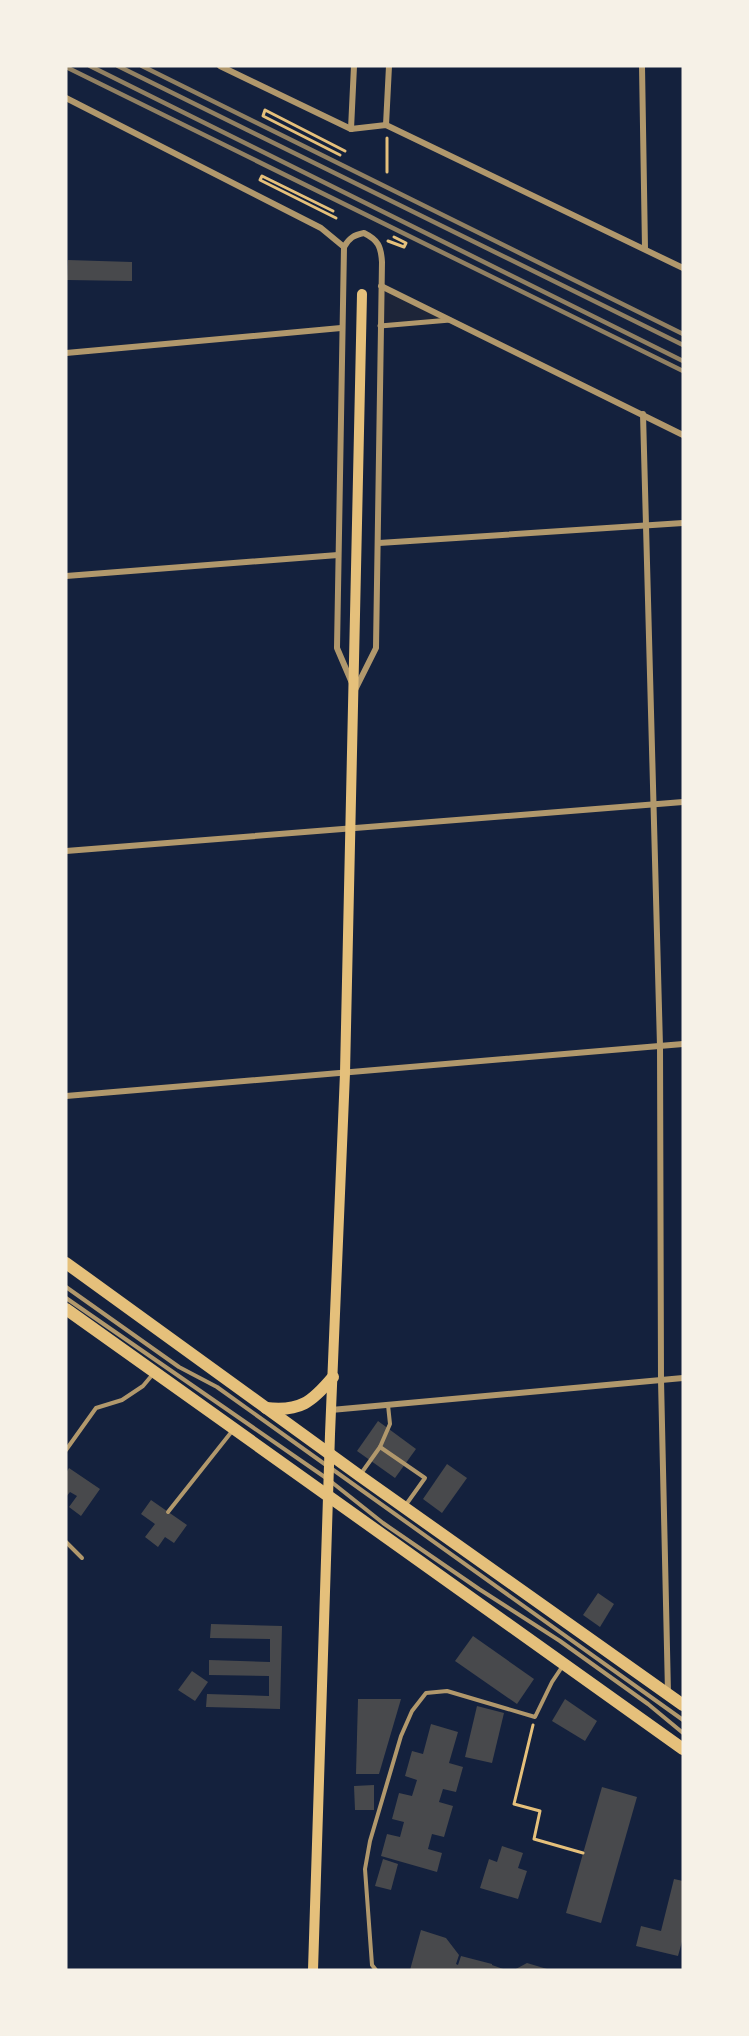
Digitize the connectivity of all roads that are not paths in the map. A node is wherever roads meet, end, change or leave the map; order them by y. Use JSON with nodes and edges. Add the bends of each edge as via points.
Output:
{"nodes":[{"id":1,"x":220,"y":66,"type":"edge"},
{"id":2,"x":354,"y":66,"type":"edge"},
{"id":3,"x":389,"y":66,"type":"edge"},
{"id":4,"x":642,"y":66,"type":"edge"},
{"id":5,"x":66,"y":98,"type":"edge"},
{"id":6,"x":386,"y":125,"type":"junction"},
{"id":7,"x":351,"y":129,"type":"junction"},
{"id":8,"x":344,"y":246,"type":"junction"},
{"id":9,"x":645,"y":249,"type":"junction"},
{"id":10,"x":683,"y":268,"type":"edge"},
{"id":11,"x":381,"y":286,"type":"junction"},
{"id":12,"x":363,"y":294,"type":"dead end"},
{"id":13,"x":451,"y":320,"type":"junction"},
{"id":14,"x":380,"y":326,"type":"junction"},
{"id":15,"x":341,"y":328,"type":"junction"},
{"id":16,"x":66,"y":353,"type":"edge"},
{"id":17,"x":643,"y":414,"type":"junction"},
{"id":18,"x":683,"y":435,"type":"edge"},
{"id":19,"x":683,"y":523,"type":"edge"},
{"id":20,"x":646,"y":525,"type":"junction"},
{"id":21,"x":379,"y":543,"type":"junction"},
{"id":22,"x":338,"y":555,"type":"junction"},
{"id":23,"x":66,"y":576,"type":"edge"},
{"id":24,"x":355,"y":690,"type":"junction"},
{"id":25,"x":683,"y":802,"type":"edge"},
{"id":26,"x":653,"y":804,"type":"junction"},
{"id":27,"x":351,"y":828,"type":"junction"},
{"id":28,"x":66,"y":850,"type":"edge"},
{"id":29,"x":683,"y":1044,"type":"edge"},
{"id":30,"x":660,"y":1046,"type":"junction"},
{"id":31,"x":345,"y":1073,"type":"junction"},
{"id":32,"x":66,"y":1096,"type":"edge"},
{"id":33,"x":66,"y":1263,"type":"edge"},
{"id":34,"x":66,"y":1287,"type":"edge"},
{"id":35,"x":66,"y":1298,"type":"edge"},
{"id":36,"x":66,"y":1309,"type":"edge"},
{"id":37,"x":154,"y":1372,"type":"junction"},
{"id":38,"x":333,"y":1377,"type":"junction"},
{"id":39,"x":683,"y":1378,"type":"edge"},
{"id":40,"x":661,"y":1380,"type":"junction"},
{"id":41,"x":388,"y":1405,"type":"junction"},
{"id":42,"x":266,"y":1408,"type":"junction"},
{"id":43,"x":331,"y":1410,"type":"junction"},
{"id":44,"x":233,"y":1429,"type":"junction"},
{"id":45,"x":380,"y":1447,"type":"junction"},
{"id":46,"x":66,"y":1450,"type":"edge"},
{"id":47,"x":330,"y":1454,"type":"junction"},
{"id":48,"x":330,"y":1467,"type":"junction"},
{"id":49,"x":360,"y":1476,"type":"junction"},
{"id":50,"x":329,"y":1480,"type":"junction"},
{"id":51,"x":329,"y":1497,"type":"junction"},
{"id":52,"x":404,"y":1507,"type":"junction"},
{"id":53,"x":168,"y":1512,"type":"dead end"},
{"id":54,"x":66,"y":1542,"type":"edge"},
{"id":55,"x":82,"y":1558,"type":"dead end"},
{"id":56,"x":564,"y":1664,"type":"junction"},
{"id":57,"x":668,"y":1694,"type":"junction"},
{"id":58,"x":683,"y":1705,"type":"edge"},
{"id":59,"x":683,"y":1720,"type":"edge"},
{"id":60,"x":683,"y":1733,"type":"edge"},
{"id":61,"x":683,"y":1749,"type":"edge"},
{"id":62,"x":313,"y":1970,"type":"edge"},
{"id":63,"x":376,"y":1970,"type":"edge"}],
"edges":[{"from":1,"to":7,"type":"street"},
{"from":2,"to":7,"type":"street"},
{"from":3,"to":6,"type":"street"},
{"from":4,"to":9,"type":"street"},
{"from":5,"to":8,"type":"street","via":[[321,228]]},
{"from":6,"to":7,"type":"street"},
{"from":6,"to":9,"type":"street"},
{"from":8,"to":11,"type":"street","via":[[355,234],[364,233],[376,239],[382,256]]},
{"from":8,"to":15,"type":"street"},
{"from":9,"to":10,"type":"street"},
{"from":11,"to":13,"type":"street"},
{"from":11,"to":14,"type":"street"},
{"from":12,"to":24,"type":"main road"},
{"from":13,"to":14,"type":"street"},
{"from":13,"to":17,"type":"street"},
{"from":14,"to":21,"type":"street"},
{"from":15,"to":16,"type":"street"},
{"from":15,"to":22,"type":"street"},
{"from":17,"to":18,"type":"street"},
{"from":17,"to":20,"type":"street"},
{"from":19,"to":20,"type":"street"},
{"from":20,"to":21,"type":"street"},
{"from":20,"to":26,"type":"street"},
{"from":21,"to":24,"type":"street","via":[[376,648]]},
{"from":22,"to":23,"type":"street"},
{"from":22,"to":24,"type":"street","via":[[337,648]]},
{"from":24,"to":27,"type":"main road"},
{"from":25,"to":26,"type":"street"},
{"from":26,"to":27,"type":"street"},
{"from":26,"to":30,"type":"street"},
{"from":27,"to":28,"type":"street"},
{"from":27,"to":31,"type":"main road"},
{"from":29,"to":30,"type":"street"},
{"from":30,"to":31,"type":"street"},
{"from":30,"to":40,"type":"street"},
{"from":31,"to":32,"type":"street"},
{"from":31,"to":38,"type":"main road"},
{"from":33,"to":42,"type":"main road"},
{"from":34,"to":48,"type":"lane"},
{"from":35,"to":50,"type":"lane"},
{"from":36,"to":37,"type":"main road"},
{"from":37,"to":44,"type":"main road"},
{"from":37,"to":46,"type":"lane","via":[[143,1386],[122,1400],[96,1408]]},
{"from":38,"to":42,"type":"main road","via":[[307,1404],[293,1409]]},
{"from":38,"to":43,"type":"main road"},
{"from":39,"to":40,"type":"street"},
{"from":40,"to":41,"type":"street"},
{"from":40,"to":57,"type":"street"},
{"from":41,"to":43,"type":"street"},
{"from":41,"to":45,"type":"lane","via":[[390,1424]]},
{"from":42,"to":47,"type":"main road"},
{"from":43,"to":47,"type":"main road"},
{"from":44,"to":51,"type":"main road"},
{"from":44,"to":53,"type":"lane"},
{"from":45,"to":49,"type":"lane"},
{"from":45,"to":52,"type":"lane","via":[[425,1478]]},
{"from":47,"to":48,"type":"main road"},
{"from":47,"to":49,"type":"main road"},
{"from":48,"to":50,"type":"main road"},
{"from":48,"to":59,"type":"lane"},
{"from":49,"to":52,"type":"main road"},
{"from":50,"to":51,"type":"main road"},
{"from":50,"to":60,"type":"lane","via":[[383,1523],[560,1641]]},
{"from":51,"to":56,"type":"main road"},
{"from":51,"to":62,"type":"main road"},
{"from":52,"to":57,"type":"main road"},
{"from":54,"to":55,"type":"lane"},
{"from":56,"to":61,"type":"main road"},
{"from":56,"to":63,"type":"lane","via":[[535,1718],[447,1691],[426,1693],[412,1711],[370,1841],[365,1869],[372,1965]]},
{"from":57,"to":58,"type":"main road"}]}
